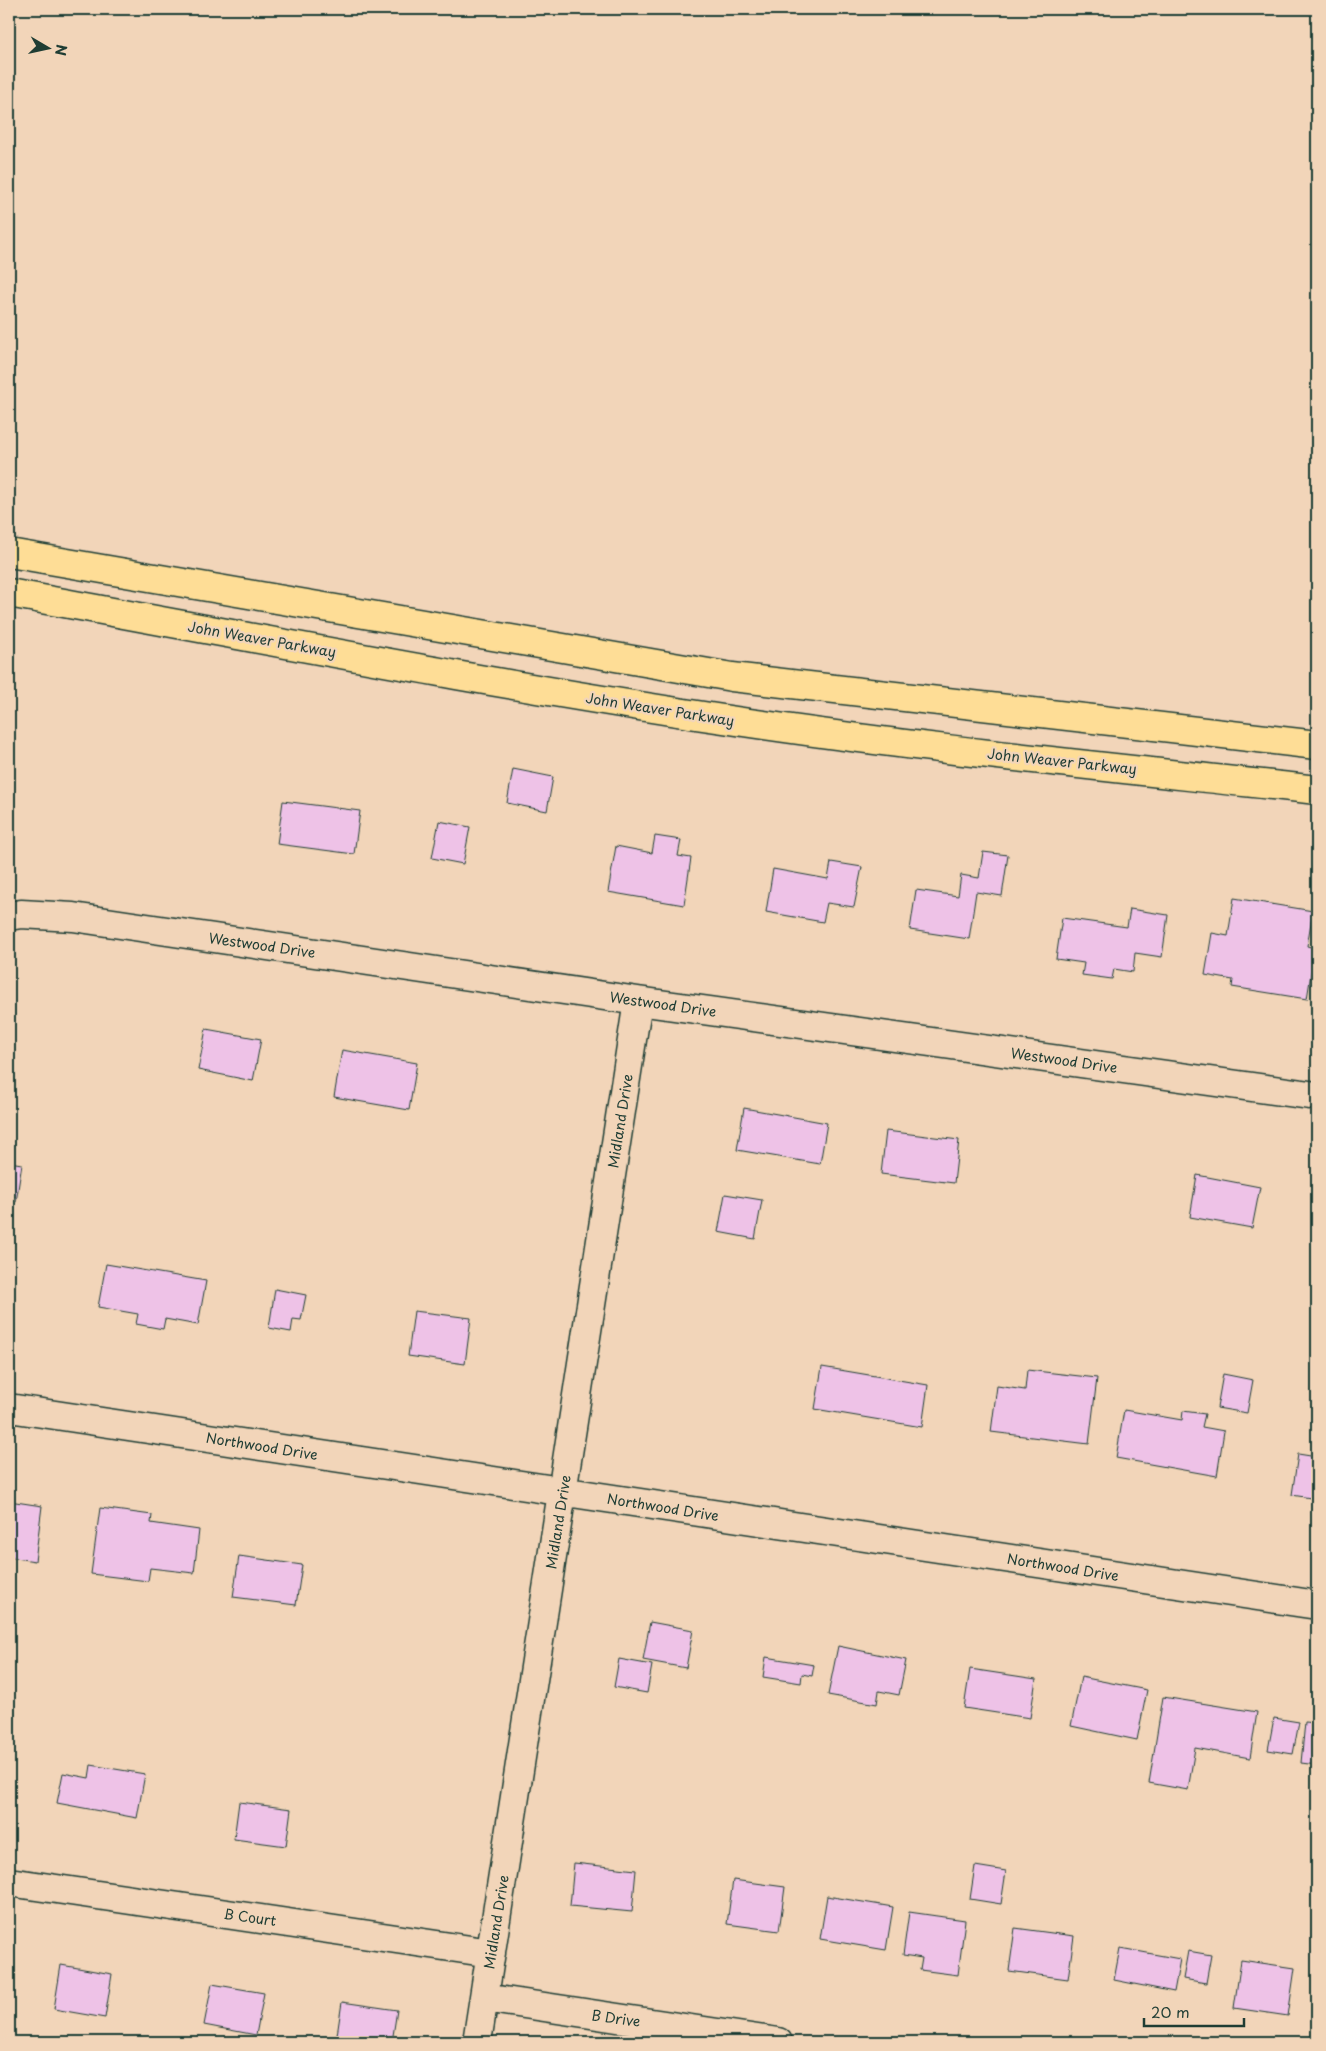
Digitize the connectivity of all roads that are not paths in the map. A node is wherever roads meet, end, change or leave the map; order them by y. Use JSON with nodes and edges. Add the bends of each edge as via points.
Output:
{"nodes":[{"id":1,"x":9,"y":553,"type":"edge"},
{"id":2,"x":9,"y":593,"type":"edge"},
{"id":3,"x":1317,"y":745,"type":"edge"},
{"id":4,"x":1317,"y":790,"type":"edge"},
{"id":5,"x":9,"y":916,"type":"edge"},
{"id":6,"x":638,"y":1001,"type":"junction"},
{"id":7,"x":1317,"y":1096,"type":"edge"},
{"id":8,"x":9,"y":1408,"type":"edge"},
{"id":9,"x":562,"y":1492,"type":"junction"},
{"id":10,"x":1317,"y":1605,"type":"edge"},
{"id":11,"x":9,"y":1882,"type":"edge"},
{"id":12,"x":491,"y":1953,"type":"junction"},
{"id":13,"x":484,"y":1998,"type":"junction"},
{"id":14,"x":477,"y":2042,"type":"edge"},
{"id":15,"x":778,"y":2042,"type":"edge"}],
"edges":[{"from":1,"to":3,"type":"main road","via":[[732,677]]},
{"from":2,"to":4,"type":"main road","name":"John Weaver Parkway","via":[[725,720]]},
{"from":5,"to":6,"type":"street","name":"Westwood Drive","via":[[73,917]]},
{"from":6,"to":7,"type":"street","name":"Westwood Drive"},
{"from":6,"to":9,"type":"street","name":"Midland Drive"},
{"from":8,"to":9,"type":"street","name":"Northwood Drive"},
{"from":9,"to":10,"type":"street","name":"Northwood Drive"},
{"from":9,"to":12,"type":"street","name":"Midland Drive"},
{"from":11,"to":12,"type":"street","name":"B Court"},
{"from":12,"to":13,"type":"street","name":"Midland Drive"},
{"from":13,"to":14,"type":"street","name":"Midland Drive"},
{"from":13,"to":15,"type":"street","name":"B Drive"}]}
